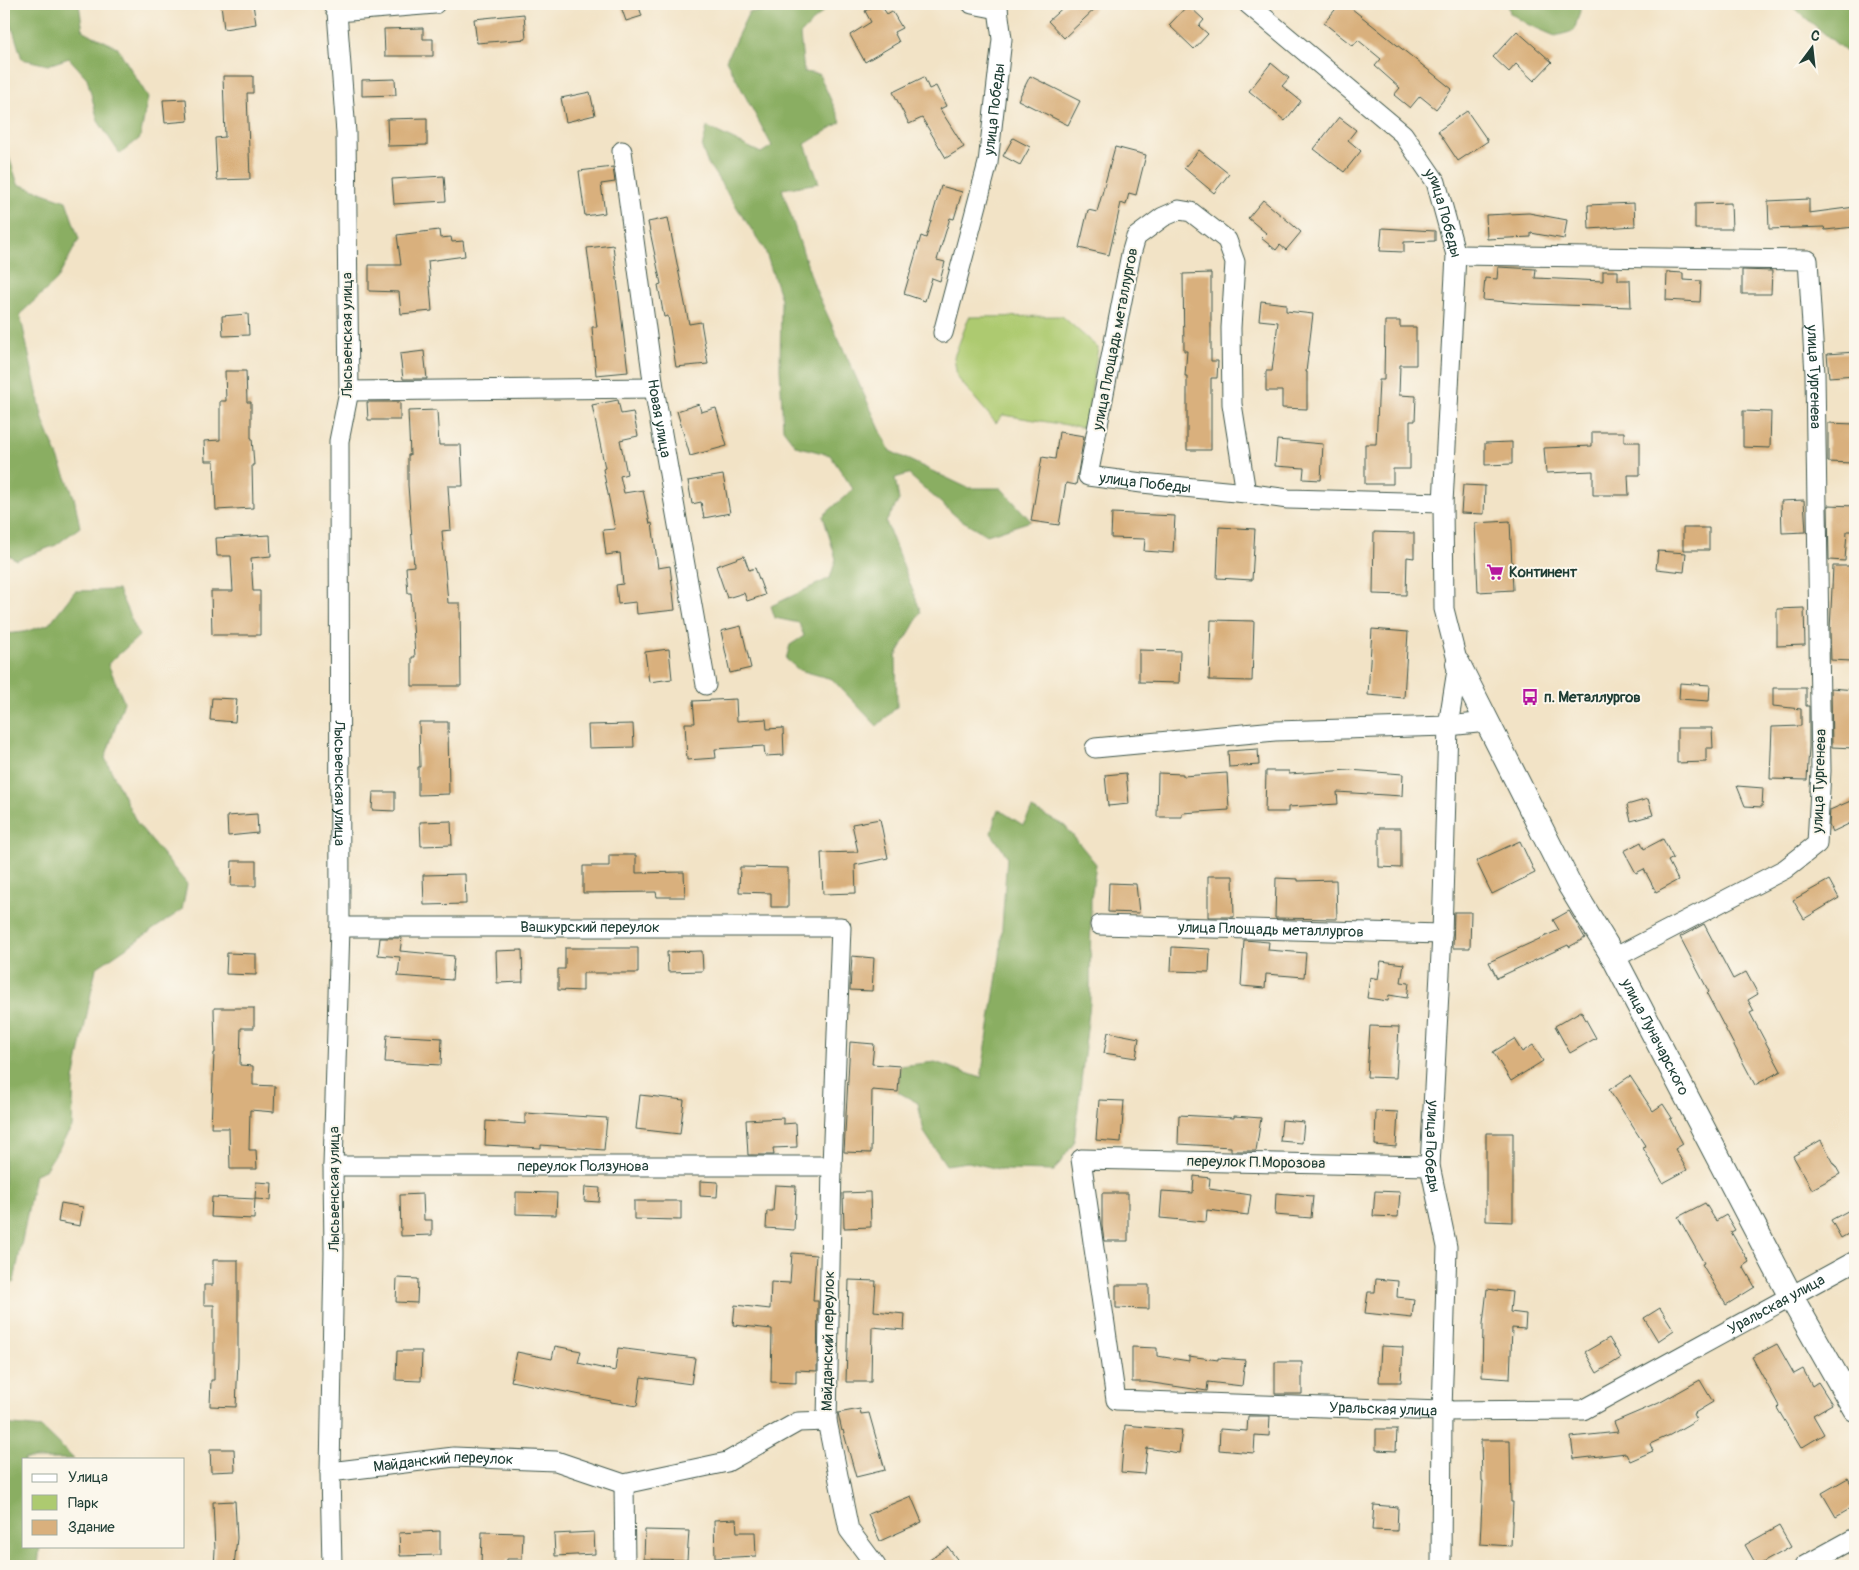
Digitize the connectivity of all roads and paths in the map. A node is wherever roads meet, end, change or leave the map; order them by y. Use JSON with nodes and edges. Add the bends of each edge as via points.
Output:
{"nodes":[{"id":1,"x":435,"y":4,"type":"edge"},
{"id":2,"x":972,"y":4,"type":"edge"},
{"id":3,"x":1248,"y":4,"type":"edge"},
{"id":4,"x":1002,"y":7,"type":"edge"},
{"id":5,"x":334,"y":8,"type":"edge"},
{"id":6,"x":622,"y":151,"type":"dead end"},
{"id":7,"x":1456,"y":255,"type":"junction"},
{"id":8,"x":943,"y":333,"type":"dead end"},
{"id":9,"x":654,"y":388,"type":"junction"},
{"id":10,"x":348,"y":391,"type":"junction"},
{"id":11,"x":1088,"y":476,"type":"joint"},
{"id":12,"x":1246,"y":493,"type":"junction"},
{"id":13,"x":1443,"y":503,"type":"junction"},
{"id":14,"x":1458,"y":664,"type":"junction"},
{"id":15,"x":706,"y":685,"type":"dead end"},
{"id":16,"x":1487,"y":722,"type":"junction"},
{"id":17,"x":1448,"y":726,"type":"junction"},
{"id":18,"x":1095,"y":748,"type":"dead end"},
{"id":19,"x":1100,"y":925,"type":"dead end"},
{"id":20,"x":340,"y":927,"type":"junction"},
{"id":21,"x":841,"y":927,"type":"joint"},
{"id":22,"x":1442,"y":934,"type":"junction"},
{"id":23,"x":1614,"y":958,"type":"junction"},
{"id":24,"x":1081,"y":1159,"type":"joint"},
{"id":25,"x":333,"y":1166,"type":"junction"},
{"id":26,"x":832,"y":1166,"type":"junction"},
{"id":27,"x":1430,"y":1166,"type":"junction"},
{"id":28,"x":1855,"y":1261,"type":"edge"},
{"id":29,"x":1790,"y":1295,"type":"junction"},
{"id":30,"x":1855,"y":1409,"type":"edge"},
{"id":31,"x":1442,"y":1411,"type":"junction"},
{"id":32,"x":826,"y":1421,"type":"junction"},
{"id":33,"x":330,"y":1472,"type":"junction"},
{"id":34,"x":624,"y":1484,"type":"junction"},
{"id":35,"x":1855,"y":1538,"type":"edge"},
{"id":36,"x":332,"y":1566,"type":"edge"},
{"id":37,"x":625,"y":1566,"type":"edge"},
{"id":38,"x":876,"y":1566,"type":"edge"},
{"id":39,"x":1441,"y":1566,"type":"edge"},
{"id":40,"x":1804,"y":1566,"type":"edge"}],
"edges":[{"from":1,"to":5,"type":"street"},
{"from":2,"to":4,"type":"street"},
{"from":3,"to":7,"type":"street","name":"улица Победы","via":[[1403,134],[1436,182]]},
{"from":4,"to":8,"type":"street","name":"улица Победы","via":[[1002,39],[988,163]]},
{"from":5,"to":10,"type":"street","name":"Лысьвенская улица","via":[[346,132]]},
{"from":6,"to":9,"type":"street","name":"Новая улица"},
{"from":7,"to":13,"type":"street","name":"улица Победы"},
{"from":7,"to":23,"type":"street","name":"улица Тургенева","via":[[1808,260],[1815,374],[1821,741],[1817,844],[1785,869]]},
{"from":9,"to":10,"type":"street"},
{"from":9,"to":15,"type":"street","name":"Новая улица"},
{"from":10,"to":20,"type":"street","name":"Лысьвенская улица","via":[[340,441]]},
{"from":11,"to":12,"type":"street","name":"улица Победы"},
{"from":11,"to":12,"type":"street","name":"улица Площадь металлургов","via":[[1136,237],[1163,217],[1179,210],[1191,212],[1227,240],[1234,262],[1232,404]]},
{"from":12,"to":13,"type":"street","name":"улица Победы","via":[[1288,500]]},
{"from":13,"to":14,"type":"street","name":"улица Победы","via":[[1444,609]]},
{"from":14,"to":16,"type":"street","name":"улица Луначарского"},
{"from":14,"to":17,"type":"street","name":"улица Победы"},
{"from":16,"to":17,"type":"street"},
{"from":16,"to":23,"type":"street","name":"улица Луначарского","via":[[1569,884]]},
{"from":17,"to":18,"type":"street","via":[[1275,732]]},
{"from":17,"to":22,"type":"street","name":"улица Победы"},
{"from":19,"to":22,"type":"street","name":"улица Площадь металлургов"},
{"from":20,"to":21,"type":"street","name":"Вашкурский переулок"},
{"from":20,"to":25,"type":"street","name":"Лысьвенская улица"},
{"from":21,"to":26,"type":"street","name":"Майданский переулок"},
{"from":22,"to":27,"type":"street","name":"улица Победы"},
{"from":23,"to":29,"type":"street","name":"улица Луначарского"},
{"from":24,"to":27,"type":"street","name":"переулок П.Морозова"},
{"from":24,"to":31,"type":"street","name":"Уральская улица","via":[[1116,1400]]},
{"from":25,"to":26,"type":"street","name":"переулок Ползунова"},
{"from":25,"to":33,"type":"street","name":"Лысьвенская улица"},
{"from":26,"to":32,"type":"street","name":"Майданский переулок"},
{"from":27,"to":31,"type":"street","name":"улица Победы","via":[[1447,1247]]},
{"from":28,"to":29,"type":"street","name":"Уральская улица"},
{"from":29,"to":30,"type":"street","name":"улица Луначарского"},
{"from":29,"to":31,"type":"street","name":"Уральская улица","via":[[1583,1410]]},
{"from":31,"to":39,"type":"street","name":"улица Победы"},
{"from":32,"to":34,"type":"street","name":"Майданский переулок","via":[[798,1422],[727,1462]]},
{"from":32,"to":38,"type":"street","via":[[849,1530]]},
{"from":33,"to":34,"type":"street","name":"Майданский переулок","via":[[454,1457],[556,1461]]},
{"from":33,"to":36,"type":"street","name":"Лысьвенская улица"},
{"from":34,"to":37,"type":"street"},
{"from":35,"to":40,"type":"street"}]}
